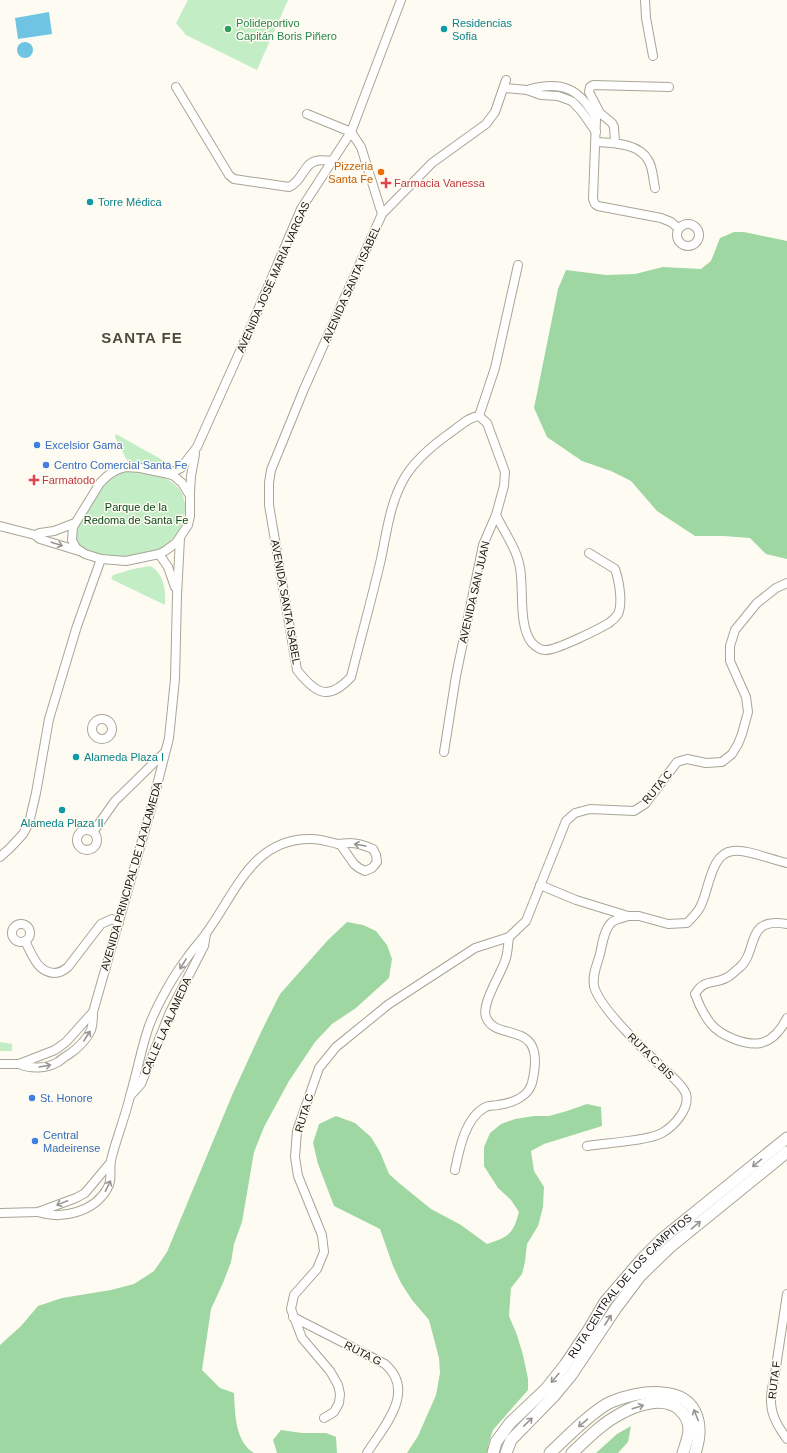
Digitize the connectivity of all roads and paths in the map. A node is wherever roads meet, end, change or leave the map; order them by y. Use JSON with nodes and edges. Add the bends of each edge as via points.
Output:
{"nodes":[{"id":1,"x":645,"y":0,"type":"edge"},
{"id":2,"x":398,"y":2,"type":"edge"},
{"id":3,"x":653,"y":56,"type":"dead end"},
{"id":4,"x":176,"y":87,"type":"dead end"},
{"id":5,"x":669,"y":87,"type":"dead end"},
{"id":6,"x":527,"y":90,"type":"junction"},
{"id":7,"x":579,"y":94,"type":"junction"},
{"id":8,"x":573,"y":102,"type":"junction"},
{"id":9,"x":307,"y":114,"type":"dead end"},
{"id":10,"x":351,"y":132,"type":"junction"},
{"id":11,"x":596,"y":132,"type":"junction"},
{"id":12,"x":596,"y":142,"type":"junction"},
{"id":13,"x":615,"y":143,"type":"junction"},
{"id":14,"x":332,"y":161,"type":"junction"},
{"id":15,"x":655,"y":188,"type":"dead end"},
{"id":16,"x":382,"y":214,"type":"junction"},
{"id":17,"x":678,"y":228,"type":"dead end"},
{"id":18,"x":518,"y":265,"type":"dead end"},
{"id":19,"x":479,"y":416,"type":"junction"},
{"id":20,"x":197,"y":447,"type":"junction"},
{"id":21,"x":169,"y":474,"type":"junction"},
{"id":22,"x":190,"y":496,"type":"junction"},
{"id":23,"x":496,"y":515,"type":"junction"},
{"id":24,"x":75,"y":522,"type":"junction"},
{"id":25,"x":0,"y":526,"type":"edge"},
{"id":26,"x":35,"y":535,"type":"junction"},
{"id":27,"x":180,"y":538,"type":"junction"},
{"id":28,"x":79,"y":551,"type":"junction"},
{"id":29,"x":590,"y":553,"type":"dead end"},
{"id":30,"x":159,"y":554,"type":"junction"},
{"id":31,"x":101,"y":559,"type":"junction"},
{"id":32,"x":787,"y":583,"type":"edge"},
{"id":33,"x":177,"y":596,"type":"junction"},
{"id":34,"x":165,"y":752,"type":"junction"},
{"id":35,"x":444,"y":752,"type":"dead end"},
{"id":36,"x":93,"y":832,"type":"dead end"},
{"id":37,"x":340,"y":844,"type":"junction"},
{"id":38,"x":0,"y":857,"type":"edge"},
{"id":39,"x":787,"y":863,"type":"edge"},
{"id":40,"x":540,"y":885,"type":"junction"},
{"id":41,"x":628,"y":916,"type":"junction"},
{"id":42,"x":119,"y":922,"type":"junction"},
{"id":43,"x":787,"y":924,"type":"edge"},
{"id":44,"x":206,"y":933,"type":"junction"},
{"id":45,"x":509,"y":937,"type":"junction"},
{"id":46,"x":25,"y":941,"type":"dead end"},
{"id":47,"x":158,"y":1007,"type":"junction"},
{"id":48,"x":93,"y":1012,"type":"junction"},
{"id":49,"x":170,"y":1012,"type":"junction"},
{"id":50,"x":787,"y":1018,"type":"edge"},
{"id":51,"x":66,"y":1042,"type":"junction"},
{"id":52,"x":69,"y":1054,"type":"junction"},
{"id":53,"x":0,"y":1064,"type":"edge"},
{"id":54,"x":19,"y":1064,"type":"junction"},
{"id":55,"x":131,"y":1095,"type":"junction"},
{"id":56,"x":787,"y":1138,"type":"edge"},
{"id":57,"x":587,"y":1146,"type":"dead end"},
{"id":58,"x":787,"y":1152,"type":"edge"},
{"id":59,"x":111,"y":1162,"type":"junction"},
{"id":60,"x":455,"y":1170,"type":"dead end"},
{"id":61,"x":85,"y":1193,"type":"junction"},
{"id":62,"x":92,"y":1204,"type":"junction"},
{"id":63,"x":38,"y":1212,"type":"junction"},
{"id":64,"x":0,"y":1213,"type":"edge"},
{"id":65,"x":787,"y":1294,"type":"edge"},
{"id":66,"x":293,"y":1317,"type":"junction"},
{"id":67,"x":324,"y":1418,"type":"dead end"},
{"id":68,"x":787,"y":1439,"type":"edge"},
{"id":69,"x":367,"y":1453,"type":"edge"},
{"id":70,"x":493,"y":1453,"type":"edge"},
{"id":71,"x":506,"y":1453,"type":"edge"},
{"id":72,"x":550,"y":1453,"type":"edge"},
{"id":73,"x":572,"y":1453,"type":"edge"},
{"id":74,"x":683,"y":1453,"type":"edge"},
{"id":75,"x":695,"y":1453,"type":"edge"}],
"edges":[{"from":1,"to":3,"type":"street"},
{"from":2,"to":10,"type":"street","name":"AVENIDA JOSÉ MARÍA VARGAS"},
{"from":4,"to":14,"type":"street","via":[[229,175],[234,179],[289,187],[297,182],[311,162]]},
{"from":5,"to":13,"type":"street","via":[[590,87],[589,92],[600,113],[614,127]]},
{"from":6,"to":7,"type":"street","via":[[542,86],[559,87]]},
{"from":6,"to":8,"type":"street","via":[[541,95],[558,96]]},
{"from":6,"to":16,"type":"street","via":[[505,84],[492,118],[432,163]]},
{"from":7,"to":8,"type":"street"},
{"from":7,"to":11,"type":"street","via":[[596,120]]},
{"from":8,"to":11,"type":"street"},
{"from":9,"to":10,"type":"street"},
{"from":10,"to":14,"type":"street","name":"AVENIDA JOSÉ MARÍA VARGAS"},
{"from":10,"to":16,"type":"street","name":"AVENIDA SANTA ISABEL","via":[[361,147]]},
{"from":11,"to":12,"type":"street"},
{"from":12,"to":13,"type":"street"},
{"from":12,"to":17,"type":"street","via":[[593,199],[595,204],[661,218]]},
{"from":13,"to":15,"type":"street","via":[[643,152],[649,161]]},
{"from":14,"to":20,"type":"street","name":"AVENIDA JOSÉ MARÍA VARGAS","via":[[301,209],[250,331]]},
{"from":16,"to":19,"type":"street","name":"AVENIDA SANTA ISABEL","via":[[271,470],[269,505],[297,670],[314,689],[323,692],[335,690],[351,677],[391,510],[405,476],[435,443],[470,419]]},
{"from":18,"to":19,"type":"street","via":[[494,368]]},
{"from":19,"to":23,"type":"street","name":"AVENIDA SAN JUAN","via":[[487,423],[505,472]]},
{"from":20,"to":21,"type":"street","name":"AVENIDA JOSÉ MARÍA VARGAS","via":[[181,468]]},
{"from":20,"to":22,"type":"street","name":"AVENIDA JOSÉ MARÍA VARGAS","via":[[190,476]]},
{"from":21,"to":22,"type":"street","via":[[182,483]]},
{"from":21,"to":24,"type":"street","via":[[134,467],[116,470],[100,483]]},
{"from":22,"to":27,"type":"street","via":[[188,525]]},
{"from":23,"to":29,"type":"street","via":[[514,549],[520,568],[523,618],[529,639],[544,650],[563,645],[610,622],[618,614],[620,590],[615,569]]},
{"from":23,"to":35,"type":"street","name":"AVENIDA SAN JUAN","via":[[483,545],[456,676]]},
{"from":24,"to":26,"type":"street","via":[[54,532]]},
{"from":24,"to":28,"type":"street","via":[[72,536]]},
{"from":25,"to":26,"type":"street"},
{"from":26,"to":28,"type":"street","one_way":true,"via":[[40,539]]},
{"from":27,"to":30,"type":"street"},
{"from":27,"to":33,"type":"street","name":"AVENIDA PRINCIPAL DE LA ALAMEDA"},
{"from":28,"to":31,"type":"street"},
{"from":30,"to":31,"type":"street","via":[[126,561]]},
{"from":30,"to":33,"type":"street","name":"AVENIDA PRINCIPAL DE LA ALAMEDA","via":[[172,575]]},
{"from":31,"to":38,"type":"street","via":[[76,626],[49,719],[29,823],[23,834]]},
{"from":32,"to":40,"type":"street","name":"RUTA C","via":[[758,602],[735,630],[730,646],[730,660],[746,697],[748,712],[742,734],[732,754],[722,762],[706,763],[687,759],[677,762],[645,804],[634,811],[590,809],[576,813],[566,821]]},
{"from":33,"to":34,"type":"street","name":"AVENIDA PRINCIPAL DE LA ALAMEDA","via":[[174,701]]},
{"from":34,"to":36,"type":"street","via":[[115,801]]},
{"from":34,"to":42,"type":"street","name":"AVENIDA PRINCIPAL DE LA ALAMEDA"},
{"from":37,"to":37,"type":"street","name":"CALLE LA ALAMEDA","one_way":true,"via":[[359,868],[365,871],[377,862],[373,849],[359,844]]},
{"from":37,"to":44,"type":"street","name":"CALLE LA ALAMEDA","via":[[301,839],[268,850],[249,868]]},
{"from":39,"to":41,"type":"street","via":[[732,851],[717,861],[700,909],[686,923],[668,924],[639,916]]},
{"from":40,"to":41,"type":"street","via":[[576,900]]},
{"from":40,"to":45,"type":"street","name":"RUTA C","via":[[526,921]]},
{"from":41,"to":57,"type":"street","name":"RUTA C BIS","via":[[611,923],[605,934],[593,977],[595,988],[608,1010],[680,1085],[687,1103],[679,1119],[661,1133],[646,1138]]},
{"from":42,"to":46,"type":"street","via":[[112,920],[101,924],[63,972],[46,972],[40,968]]},
{"from":42,"to":48,"type":"street","name":"AVENIDA PRINCIPAL DE LA ALAMEDA"},
{"from":43,"to":50,"type":"street","via":[[767,924],[758,930],[741,967],[726,978],[706,982],[695,994],[711,1025],[729,1038],[748,1043],[762,1042],[774,1036]]},
{"from":44,"to":47,"type":"street","name":"CALLE LA ALAMEDA","one_way":true,"via":[[186,958]]},
{"from":44,"to":49,"type":"street","name":"CALLE LA ALAMEDA","via":[[204,946]]},
{"from":45,"to":60,"type":"street","via":[[506,958],[485,1008],[486,1018],[494,1026],[522,1035],[530,1042],[535,1062],[531,1085],[525,1094],[515,1101],[485,1107],[476,1114],[466,1130]]},
{"from":45,"to":66,"type":"street","name":"RUTA C","via":[[475,948],[390,1004],[336,1046],[319,1068],[297,1131],[295,1156],[298,1176],[322,1235],[324,1252],[318,1269],[294,1295],[291,1309]]},
{"from":47,"to":49,"type":"street"},
{"from":47,"to":55,"type":"street","name":"CALLE LA ALAMEDA","via":[[150,1025]]},
{"from":48,"to":51,"type":"street","name":"AVENIDA PRINCIPAL DE LA ALAMEDA"},
{"from":52,"to":48,"type":"street","name":"AVENIDA PRINCIPAL DE LA ALAMEDA","one_way":true,"via":[[80,1046],[88,1035],[93,1022]]},
{"from":49,"to":55,"type":"street","name":"CALLE LA ALAMEDA","via":[[141,1084]]},
{"from":51,"to":52,"type":"street"},
{"from":51,"to":54,"type":"street","name":"AVENIDA PRINCIPAL DE LA ALAMEDA","via":[[55,1050]]},
{"from":54,"to":52,"type":"street","name":"AVENIDA PRINCIPAL DE LA ALAMEDA","one_way":true,"via":[[27,1067],[50,1065]]},
{"from":53,"to":54,"type":"street","name":"AVENIDA PRINCIPAL DE LA ALAMEDA"},
{"from":55,"to":59,"type":"street","name":"CALLE LA ALAMEDA"},
{"from":56,"to":70,"type":"main road","name":"RUTA CENTRAL DE LOS CAMPITOS","one_way":true,"via":[[662,1239],[642,1259],[605,1302],[588,1331],[546,1389],[510,1423],[496,1442]]},
{"from":71,"to":58,"type":"main road","name":"RUTA CENTRAL DE LOS CAMPITOS","one_way":true,"via":[[511,1440],[572,1374],[640,1276],[670,1246]]},
{"from":59,"to":61,"type":"street","name":"CALLE LA ALAMEDA"},
{"from":62,"to":59,"type":"street","name":"CALLE LA ALAMEDA","one_way":true,"via":[[107,1190],[111,1179]]},
{"from":61,"to":62,"type":"street"},
{"from":61,"to":63,"type":"street","name":"CALLE LA ALAMEDA","one_way":true},
{"from":62,"to":63,"type":"street","name":"CALLE LA ALAMEDA","via":[[72,1214],[47,1215]]},
{"from":63,"to":64,"type":"street","name":"CALLE LA ALAMEDA"},
{"from":65,"to":68,"type":"street","name":"RUTA F","via":[[770,1393],[773,1416]]},
{"from":66,"to":67,"type":"street","name":"RUTA C","via":[[302,1338],[338,1384],[339,1403],[334,1412]]},
{"from":66,"to":69,"type":"street","name":"RUTA G","via":[[392,1370],[399,1387],[398,1396],[389,1420]]},
{"from":75,"to":72,"type":"main road","one_way":true,"via":[[700,1431],[693,1408],[678,1397],[660,1393],[639,1394],[610,1403]]},
{"from":73,"to":74,"type":"main road","one_way":true,"via":[[600,1426],[618,1415],[648,1404],[663,1403],[676,1407],[686,1418],[689,1430]]}]}
